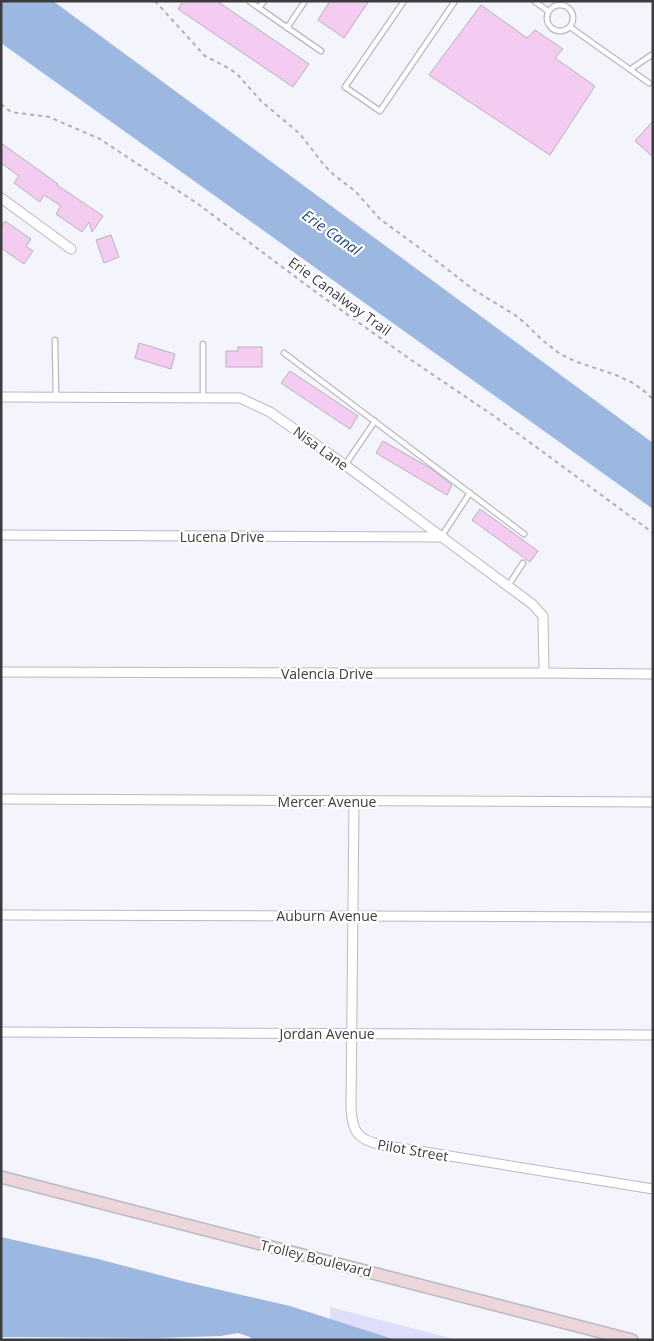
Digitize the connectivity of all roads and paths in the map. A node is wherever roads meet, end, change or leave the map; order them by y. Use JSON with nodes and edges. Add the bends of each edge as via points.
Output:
{"nodes":[{"id":1,"x":156,"y":1,"type":"edge"},
{"id":2,"x":248,"y":1,"type":"edge"},
{"id":3,"x":264,"y":1,"type":"edge"},
{"id":4,"x":305,"y":1,"type":"edge"},
{"id":5,"x":404,"y":1,"type":"edge"},
{"id":6,"x":455,"y":1,"type":"edge"},
{"id":7,"x":534,"y":1,"type":"edge"},
{"id":8,"x":259,"y":8,"type":"junction"},
{"id":9,"x":548,"y":12,"type":"junction"},
{"id":10,"x":570,"y":27,"type":"junction"},
{"id":11,"x":287,"y":28,"type":"junction"},
{"id":12,"x":321,"y":51,"type":"dead end"},
{"id":13,"x":653,"y":54,"type":"edge"},
{"id":14,"x":631,"y":69,"type":"junction"},
{"id":15,"x":649,"y":83,"type":"dead end"},
{"id":16,"x":1,"y":104,"type":"edge"},
{"id":17,"x":1,"y":198,"type":"edge"},
{"id":18,"x":71,"y":249,"type":"dead end"},
{"id":19,"x":55,"y":340,"type":"dead end"},
{"id":20,"x":203,"y":344,"type":"dead end"},
{"id":21,"x":284,"y":353,"type":"dead end"},
{"id":22,"x":1,"y":397,"type":"edge"},
{"id":23,"x":56,"y":397,"type":"junction"},
{"id":24,"x":203,"y":397,"type":"junction"},
{"id":25,"x":653,"y":399,"type":"edge"},
{"id":26,"x":375,"y":421,"type":"junction"},
{"id":27,"x":345,"y":465,"type":"junction"},
{"id":28,"x":470,"y":493,"type":"junction"},
{"id":29,"x":653,"y":533,"type":"edge"},
{"id":30,"x":524,"y":534,"type":"dead end"},
{"id":31,"x":1,"y":535,"type":"edge"},
{"id":32,"x":442,"y":537,"type":"junction"},
{"id":33,"x":523,"y":563,"type":"dead end"},
{"id":34,"x":508,"y":586,"type":"junction"},
{"id":35,"x":1,"y":672,"type":"edge"},
{"id":36,"x":544,"y":673,"type":"junction"},
{"id":37,"x":653,"y":674,"type":"edge"},
{"id":38,"x":1,"y":799,"type":"edge"},
{"id":39,"x":354,"y":802,"type":"junction"},
{"id":40,"x":653,"y":802,"type":"edge"},
{"id":41,"x":1,"y":914,"type":"edge"},
{"id":42,"x":353,"y":915,"type":"junction"},
{"id":43,"x":653,"y":917,"type":"edge"},
{"id":44,"x":1,"y":1032,"type":"edge"},
{"id":45,"x":352,"y":1033,"type":"junction"},
{"id":46,"x":653,"y":1034,"type":"edge"},
{"id":47,"x":1,"y":1177,"type":"edge"},
{"id":48,"x":653,"y":1189,"type":"edge"},
{"id":49,"x":632,"y":1340,"type":"edge"}],
"edges":[{"from":1,"to":25,"type":"path","via":[[205,56],[238,75],[261,101],[300,134],[324,165],[380,219],[474,290],[525,322],[560,354],[631,382]]},
{"from":2,"to":8,"type":"lane"},
{"from":3,"to":8,"type":"lane"},
{"from":4,"to":11,"type":"lane"},
{"from":5,"to":6,"type":"lane","via":[[345,87],[380,111]]},
{"from":7,"to":9,"type":"lane"},
{"from":8,"to":11,"type":"lane"},
{"from":9,"to":10,"type":"lane","via":[[547,20],[551,27],[558,31]]},
{"from":9,"to":10,"type":"lane","via":[[559,4],[568,7],[573,19]]},
{"from":10,"to":14,"type":"lane"},
{"from":11,"to":12,"type":"lane"},
{"from":13,"to":14,"type":"lane"},
{"from":14,"to":15,"type":"lane"},
{"from":16,"to":29,"type":"path","name":"Erie Canalway Trail","via":[[11,112],[49,117],[100,139],[198,204]]},
{"from":17,"to":18,"type":"street"},
{"from":19,"to":23,"type":"lane"},
{"from":20,"to":24,"type":"lane"},
{"from":21,"to":26,"type":"lane"},
{"from":22,"to":23,"type":"street","name":"Nisa Lane"},
{"from":23,"to":24,"type":"street","name":"Nisa Lane"},
{"from":24,"to":27,"type":"street","name":"Nisa Lane","via":[[240,398],[270,412]]},
{"from":26,"to":27,"type":"lane"},
{"from":26,"to":28,"type":"lane"},
{"from":27,"to":32,"type":"street","name":"Nisa Lane"},
{"from":28,"to":30,"type":"lane"},
{"from":28,"to":32,"type":"lane"},
{"from":31,"to":32,"type":"street","name":"Lucena Drive"},
{"from":32,"to":34,"type":"street","name":"Nisa Lane"},
{"from":33,"to":34,"type":"lane"},
{"from":34,"to":36,"type":"street","name":"Nisa Lane","via":[[543,616]]},
{"from":35,"to":36,"type":"street","name":"Valencia Drive"},
{"from":36,"to":37,"type":"street","name":"Valencia Drive"},
{"from":38,"to":39,"type":"street","name":"Mercer Avenue"},
{"from":39,"to":40,"type":"street","name":"Mercer Avenue"},
{"from":39,"to":42,"type":"street","name":"Pilot Street"},
{"from":41,"to":42,"type":"street","name":"Auburn Avenue"},
{"from":42,"to":43,"type":"street","name":"Auburn Avenue"},
{"from":42,"to":45,"type":"street","name":"Pilot Street"},
{"from":44,"to":45,"type":"street","name":"Jordan Avenue"},
{"from":45,"to":46,"type":"street","name":"Jordan Avenue"},
{"from":45,"to":48,"type":"street","name":"Pilot Street","via":[[352,1121],[362,1139],[382,1145]]},
{"from":47,"to":49,"type":"street","name":"Trolley Boulevard"}]}
